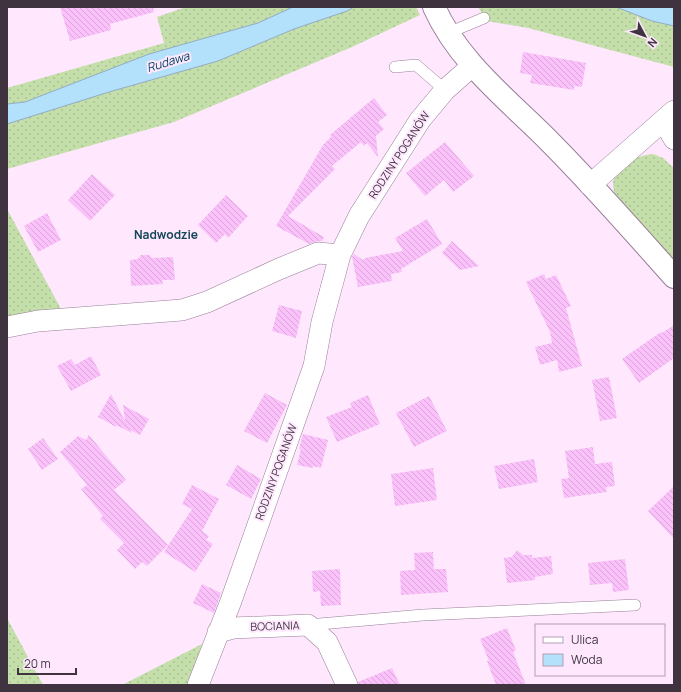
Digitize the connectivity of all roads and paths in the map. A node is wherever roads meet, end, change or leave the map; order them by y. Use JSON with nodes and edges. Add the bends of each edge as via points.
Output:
{"nodes":[{"id":1,"x":440,"y":18,"type":"edge"},
{"id":2,"x":484,"y":18,"type":"dead end"},
{"id":3,"x":472,"y":66,"type":"junction"},
{"id":4,"x":395,"y":67,"type":"dead end"},
{"id":5,"x":445,"y":90,"type":"junction"},
{"id":6,"x":669,"y":116,"type":"edge"},
{"id":7,"x":674,"y":139,"type":"edge"},
{"id":8,"x":590,"y":185,"type":"junction"},
{"id":9,"x":340,"y":255,"type":"junction"},
{"id":10,"x":674,"y":277,"type":"edge"},
{"id":11,"x":7,"y":327,"type":"edge"},
{"id":12,"x":635,"y":605,"type":"dead end"},
{"id":13,"x":308,"y":625,"type":"junction"},
{"id":14,"x":218,"y":632,"type":"junction"},
{"id":15,"x":198,"y":685,"type":"edge"},
{"id":16,"x":347,"y":685,"type":"edge"}],
"edges":[{"from":1,"to":2,"type":"lane"},
{"from":1,"to":3,"type":"street"},
{"from":3,"to":5,"type":"street","name":"RODZINY POGANÓW"},
{"from":3,"to":8,"type":"street"},
{"from":4,"to":5,"type":"lane","via":[[416,65]]},
{"from":5,"to":9,"type":"street","name":"RODZINY POGANÓW","via":[[420,120],[359,216]]},
{"from":6,"to":7,"type":"street"},
{"from":6,"to":8,"type":"street"},
{"from":8,"to":10,"type":"street"},
{"from":9,"to":11,"type":"street","via":[[318,253],[207,302],[182,310],[38,321]]},
{"from":9,"to":14,"type":"street","name":"RODZINY POGANÓW","via":[[322,322],[314,366]]},
{"from":12,"to":13,"type":"lane","via":[[423,615]]},
{"from":13,"to":14,"type":"street","name":"BOCIANIA","via":[[232,628]]},
{"from":13,"to":16,"type":"street","name":"BOCIANIA","via":[[327,642]]},
{"from":14,"to":15,"type":"street","name":"RODZINY POGANÓW"}]}
